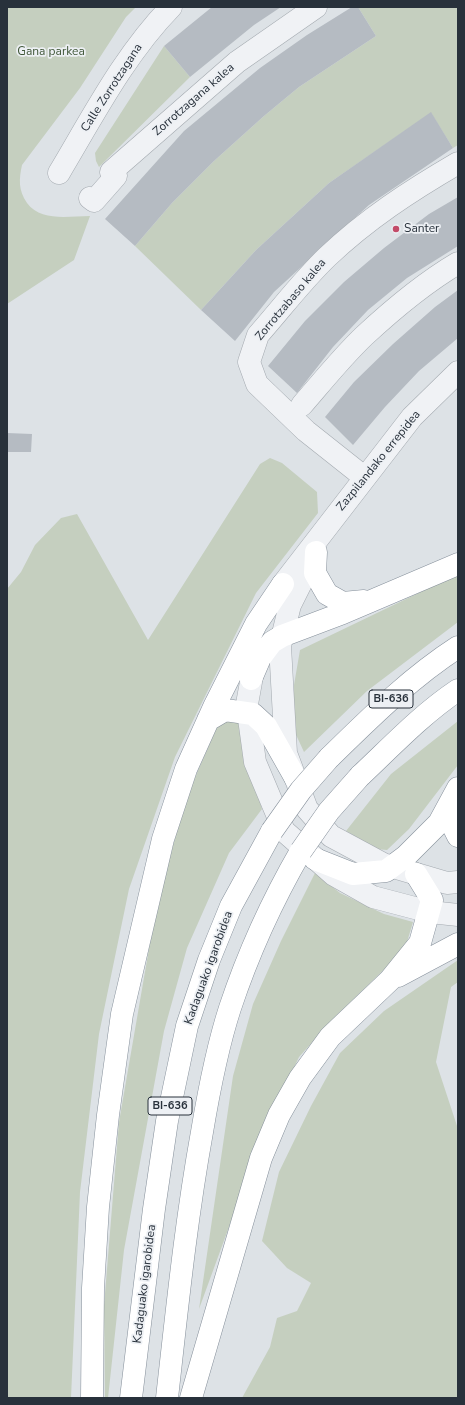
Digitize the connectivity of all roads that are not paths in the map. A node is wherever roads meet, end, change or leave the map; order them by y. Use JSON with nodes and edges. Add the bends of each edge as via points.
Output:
{"nodes":[{"id":1,"x":171,"y":7,"type":"edge"},
{"id":2,"x":316,"y":7,"type":"edge"},
{"id":3,"x":458,"y":163,"type":"edge"},
{"id":4,"x":59,"y":173,"type":"dead end"},
{"id":5,"x":90,"y":198,"type":"dead end"},
{"id":6,"x":458,"y":262,"type":"edge"},
{"id":7,"x":458,"y":372,"type":"edge"},
{"id":8,"x":302,"y":405,"type":"dead end"},
{"id":9,"x":364,"y":477,"type":"junction"},
{"id":10,"x":318,"y":544,"type":"junction"},
{"id":11,"x":458,"y":564,"type":"edge"},
{"id":12,"x":283,"y":584,"type":"junction"},
{"id":13,"x":372,"y":601,"type":"junction"},
{"id":14,"x":282,"y":636,"type":"junction"},
{"id":15,"x":458,"y":648,"type":"edge"},
{"id":16,"x":251,"y":679,"type":"junction"},
{"id":17,"x":458,"y":690,"type":"edge"},
{"id":18,"x":248,"y":713,"type":"junction"},
{"id":19,"x":208,"y":720,"type":"junction"},
{"id":20,"x":296,"y":779,"type":"junction"},
{"id":21,"x":456,"y":792,"type":"edge"},
{"id":22,"x":458,"y":836,"type":"edge"},
{"id":23,"x":308,"y":855,"type":"junction"},
{"id":24,"x":393,"y":866,"type":"junction"},
{"id":25,"x":416,"y":874,"type":"junction"},
{"id":26,"x":458,"y":882,"type":"edge"},
{"id":27,"x":430,"y":912,"type":"junction"},
{"id":28,"x":458,"y":916,"type":"edge"},
{"id":29,"x":458,"y":944,"type":"edge"},
{"id":30,"x":390,"y":980,"type":"junction"},
{"id":31,"x":92,"y":1398,"type":"edge"},
{"id":32,"x":131,"y":1398,"type":"edge"},
{"id":33,"x":167,"y":1398,"type":"edge"},
{"id":34,"x":191,"y":1398,"type":"edge"}],
"edges":[{"from":1,"to":4,"type":"street","name":"Calle Zorrotzagana","via":[[132,54]]},
{"from":2,"to":5,"type":"street","name":"Zorrotzagana kalea","via":[[237,62],[199,94],[111,172],[116,176],[94,201]]},
{"from":3,"to":9,"type":"street","name":"Zorrotzabaso kalea","via":[[385,208],[327,258],[258,335],[253,348],[249,362],[257,384],[306,431]]},
{"from":6,"to":8,"type":"street","via":[[363,337]]},
{"from":7,"to":9,"type":"street","name":"Zazpilandako errepidea","via":[[412,417]]},
{"from":9,"to":10,"type":"street","name":"Zazpilandako errepidea"},
{"from":10,"to":12,"type":"street","name":"Zazpilandako errepidea"},
{"from":10,"to":13,"type":"highway","via":[[315,573],[327,594],[343,603]]},
{"from":10,"to":14,"type":"street","name":"Zazpilandako errepidea","via":[[290,605]]},
{"from":11,"to":13,"type":"highway"},
{"from":12,"to":16,"type":"street","name":"Zazpilandako errepidea","via":[[258,641]]},
{"from":12,"to":19,"type":"highway","via":[[256,624]]},
{"from":13,"to":14,"type":"highway"},
{"from":14,"to":16,"type":"highway","via":[[272,642],[264,653]]},
{"from":14,"to":20,"type":"street","name":"Zazpilandako errepidea","via":[[280,678],[286,753]]},
{"from":15,"to":32,"type":"highway","name":"Kadaguako igarobidea","number":"BI-636","bridge":true,"via":[[424,670],[392,697],[329,758],[301,790],[272,831],[231,906],[209,960],[187,1026],[167,1121]]},
{"from":16,"to":18,"type":"street","name":"Zazpilandako errepidea"},
{"from":17,"to":23,"type":"highway","number":"BI-636","bridge":true,"via":[[408,731],[360,776],[328,811]]},
{"from":18,"to":19,"type":"highway","via":[[226,710]]},
{"from":18,"to":20,"type":"highway","via":[[253,714],[266,726]]},
{"from":18,"to":23,"type":"street","name":"Zazpilandako errepidea","via":[[255,762],[284,831]]},
{"from":19,"to":31,"type":"highway","via":[[186,769],[163,839],[122,1014],[98,1207],[93,1288]]},
{"from":20,"to":24,"type":"street","name":"Zazpilandako errepidea","via":[[307,809],[331,836],[383,864]]},
{"from":21,"to":22,"type":"highway","via":[[450,820]]},
{"from":21,"to":24,"type":"highway","via":[[439,823]]},
{"from":23,"to":24,"type":"highway","via":[[353,874],[386,871]]},
{"from":23,"to":27,"type":"street","name":"Zazpilandako errepidea","via":[[334,875],[374,897]]},
{"from":23,"to":33,"type":"highway","number":"BI-636","via":[[280,886],[254,946],[230,1008],[211,1079],[192,1187]]},
{"from":24,"to":25,"type":"street","name":"Zazpilandako errepidea"},
{"from":25,"to":26,"type":"street","name":"Zazpilandako errepidea","via":[[447,883]]},
{"from":25,"to":27,"type":"highway","via":[[432,900]]},
{"from":27,"to":28,"type":"street","name":"Zazpilandako errepidea"},
{"from":27,"to":30,"type":"highway","via":[[420,943]]},
{"from":29,"to":30,"type":"highway"},
{"from":30,"to":34,"type":"highway","via":[[330,1037],[300,1078],[279,1115],[261,1158]]}]}
